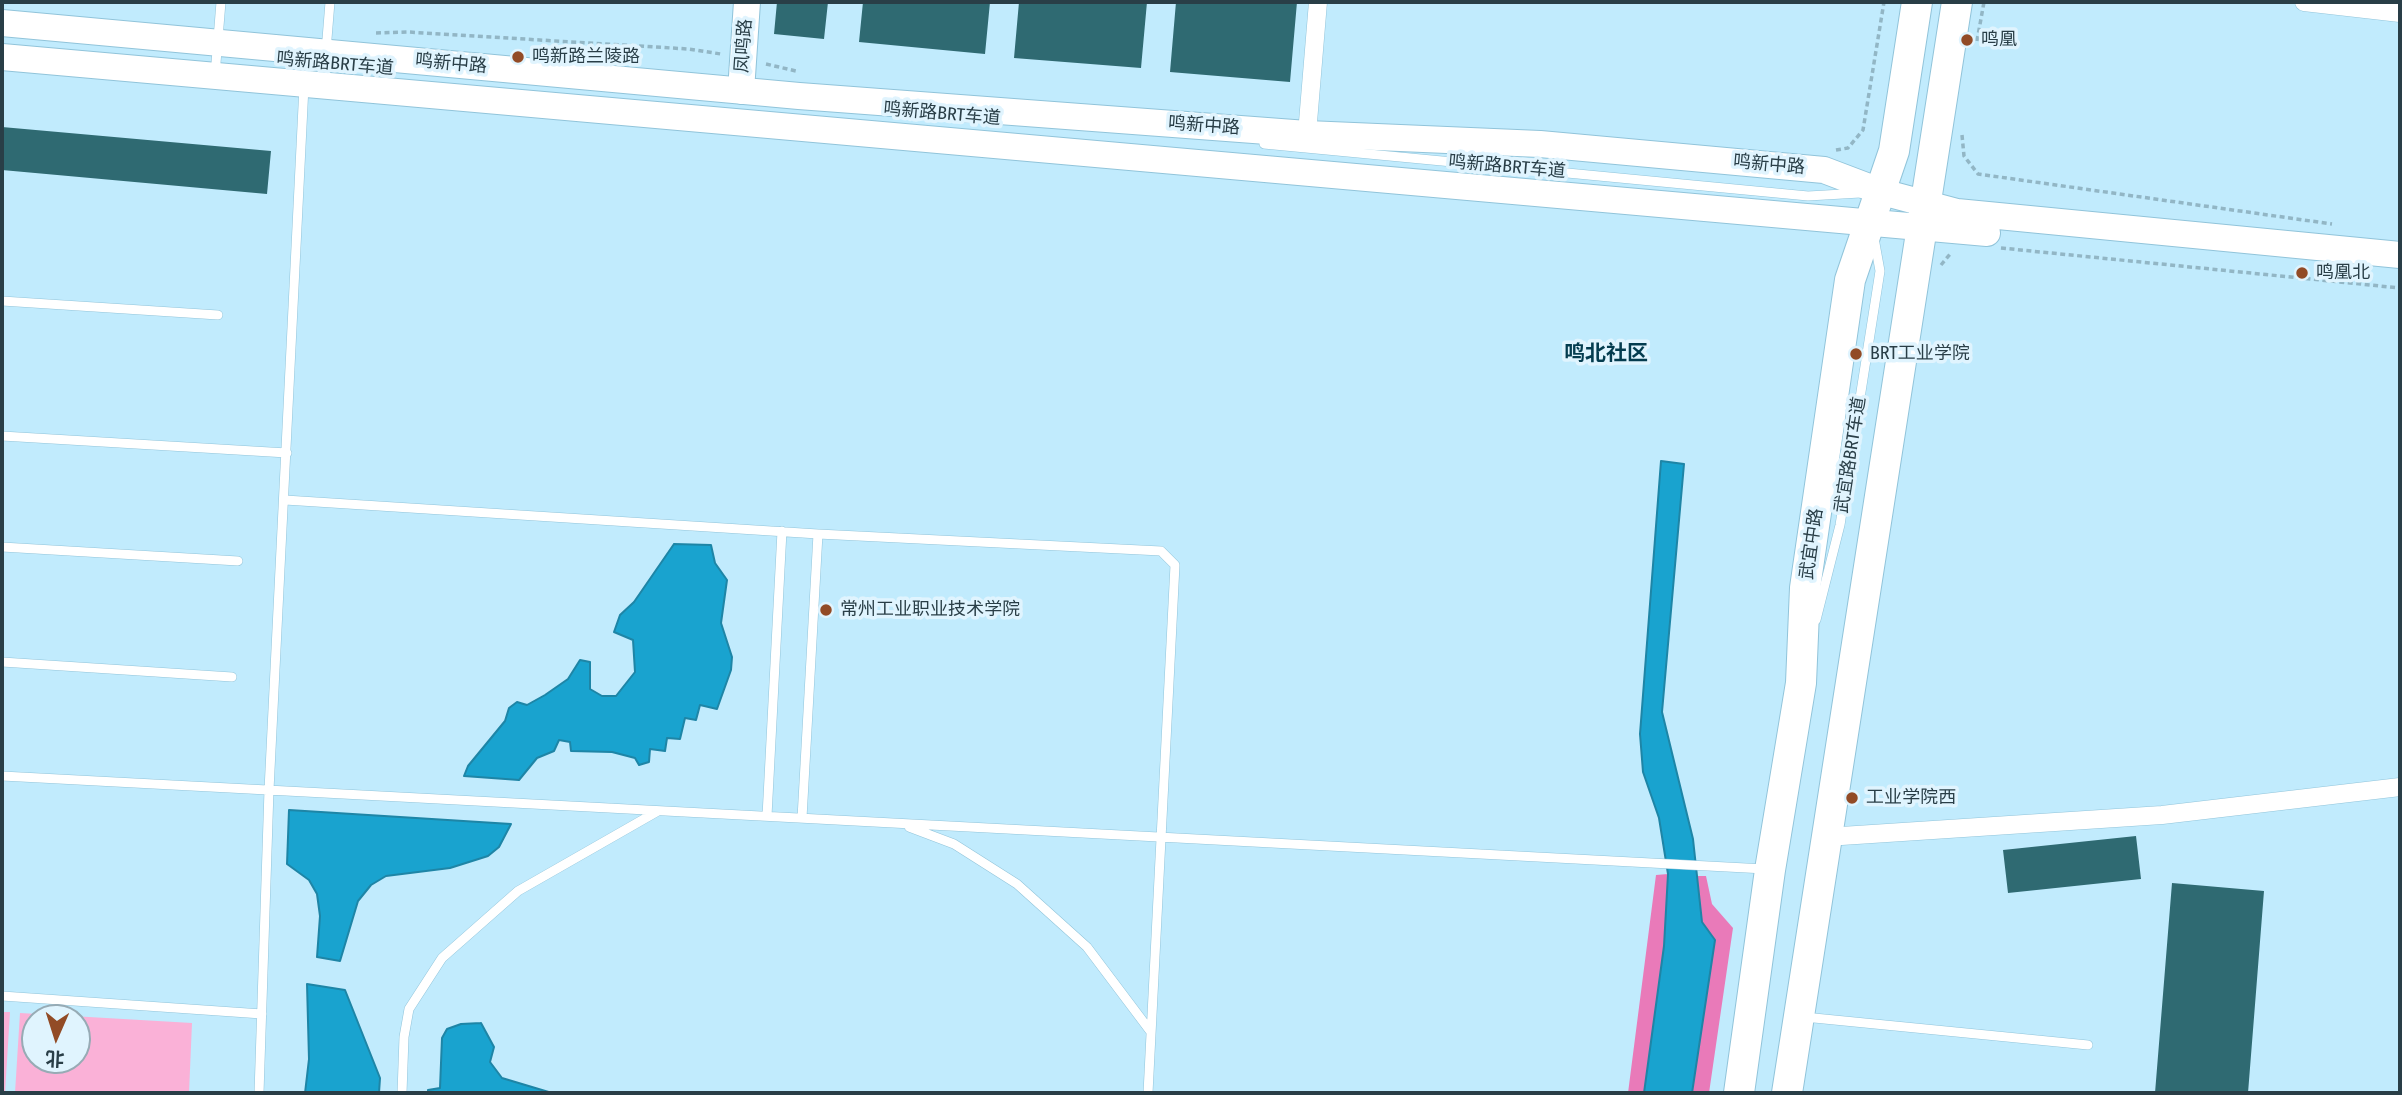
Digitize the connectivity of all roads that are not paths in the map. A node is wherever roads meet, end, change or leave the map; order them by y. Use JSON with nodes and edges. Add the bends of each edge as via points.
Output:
{"nodes":[{"id":1,"x":221,"y":2,"type":"edge"},
{"id":2,"x":330,"y":2,"type":"edge"},
{"id":3,"x":747,"y":2,"type":"edge"},
{"id":4,"x":1318,"y":2,"type":"edge"},
{"id":5,"x":1917,"y":2,"type":"edge"},
{"id":6,"x":1957,"y":2,"type":"edge"},
{"id":7,"x":2304,"y":2,"type":"edge"},
{"id":8,"x":2400,"y":13,"type":"edge"},
{"id":9,"x":2,"y":23,"type":"edge"},
{"id":10,"x":2,"y":49,"type":"edge"},
{"id":11,"x":326,"y":52,"type":"junction"},
{"id":12,"x":2,"y":57,"type":"edge"},
{"id":13,"x":216,"y":58,"type":"junction"},
{"id":14,"x":281,"y":60,"type":"dead end"},
{"id":15,"x":304,"y":84,"type":"junction"},
{"id":16,"x":741,"y":91,"type":"junction"},
{"id":17,"x":593,"y":98,"type":"dead end"},
{"id":18,"x":1155,"y":134,"type":"dead end"},
{"id":19,"x":1307,"y":134,"type":"junction"},
{"id":20,"x":1251,"y":143,"type":"dead end"},
{"id":21,"x":1458,"y":174,"type":"dead end"},
{"id":22,"x":1882,"y":192,"type":"junction"},
{"id":23,"x":1827,"y":207,"type":"dead end"},
{"id":24,"x":1840,"y":209,"type":"dead end"},
{"id":25,"x":1924,"y":215,"type":"junction"},
{"id":26,"x":1871,"y":224,"type":"junction"},
{"id":27,"x":2400,"y":255,"type":"edge"},
{"id":28,"x":2400,"y":272,"type":"edge"},
{"id":29,"x":2,"y":301,"type":"edge"},
{"id":30,"x":218,"y":315,"type":"dead end"},
{"id":31,"x":2,"y":436,"type":"edge"},
{"id":32,"x":287,"y":453,"type":"junction"},
{"id":33,"x":285,"y":500,"type":"junction"},
{"id":34,"x":782,"y":531,"type":"junction"},
{"id":35,"x":818,"y":534,"type":"junction"},
{"id":36,"x":2,"y":547,"type":"edge"},
{"id":37,"x":238,"y":561,"type":"dead end"},
{"id":38,"x":2,"y":662,"type":"edge"},
{"id":39,"x":232,"y":677,"type":"dead end"},
{"id":40,"x":2,"y":775,"type":"edge"},
{"id":41,"x":2400,"y":787,"type":"edge"},
{"id":42,"x":270,"y":790,"type":"junction"},
{"id":43,"x":659,"y":811,"type":"junction"},
{"id":44,"x":767,"y":816,"type":"junction"},
{"id":45,"x":802,"y":818,"type":"junction"},
{"id":46,"x":899,"y":823,"type":"junction"},
{"id":47,"x":1161,"y":837,"type":"junction"},
{"id":48,"x":1826,"y":837,"type":"junction"},
{"id":49,"x":1770,"y":870,"type":"junction"},
{"id":50,"x":2,"y":996,"type":"edge"},
{"id":51,"x":262,"y":1014,"type":"junction"},
{"id":52,"x":1799,"y":1016,"type":"junction"},
{"id":53,"x":1151,"y":1032,"type":"junction"},
{"id":54,"x":2088,"y":1045,"type":"dead end"},
{"id":55,"x":259,"y":1093,"type":"edge"},
{"id":56,"x":401,"y":1093,"type":"edge"},
{"id":57,"x":1147,"y":1093,"type":"edge"},
{"id":58,"x":1739,"y":1093,"type":"edge"},
{"id":59,"x":1787,"y":1093,"type":"edge"}],
"edges":[{"from":1,"to":13,"type":"lane"},
{"from":2,"to":11,"type":"lane"},
{"from":3,"to":16,"type":"main road","name":"凤鸣路"},
{"from":4,"to":19,"type":"street"},
{"from":5,"to":22,"type":"main road","name":"武宜中路","via":[[1894,151]]},
{"from":6,"to":25,"type":"main road"},
{"from":7,"to":8,"type":"street"},
{"from":9,"to":13,"type":"main road","name":"鸣新中路"},
{"from":10,"to":13,"type":"lane","name":"鸣新路BRT车道"},
{"from":11,"to":13,"type":"main road","name":"鸣新中路"},
{"from":11,"to":16,"type":"main road","name":"鸣新中路"},
{"from":12,"to":13,"type":"main road","name":"鸣新中路"},
{"from":13,"to":15,"type":"main road","name":"鸣新中路"},
{"from":13,"to":17,"type":"lane","name":"鸣新路BRT车道"},
{"from":14,"to":18,"type":"lane","name":"鸣新路BRT车道"},
{"from":15,"to":26,"type":"main road","name":"鸣新中路"},
{"from":15,"to":32,"type":"lane"},
{"from":16,"to":19,"type":"main road","name":"鸣新中路"},
{"from":19,"to":22,"type":"main road","name":"鸣新中路","via":[[1540,144],[1815,169]]},
{"from":20,"to":22,"type":"lane","name":"鸣新路BRT车道","via":[[1808,196]]},
{"from":21,"to":23,"type":"lane","name":"鸣新路BRT车道"},
{"from":22,"to":25,"type":"main road","name":"鸣新中路"},
{"from":22,"to":26,"type":"main road","name":"武宜中路"},
{"from":24,"to":26,"type":"lane","via":[[1861,215]]},
{"from":25,"to":26,"type":"main road","name":"鸣新中路"},
{"from":25,"to":27,"type":"main road","name":"鸣新中路","via":[[1972,214]]},
{"from":25,"to":28,"type":"main road","name":"鸣新中路"},
{"from":25,"to":48,"type":"main road"},
{"from":26,"to":49,"type":"main road","name":"武宜中路","via":[[1850,280],[1805,588],[1801,683]]},
{"from":29,"to":30,"type":"lane"},
{"from":31,"to":32,"type":"lane"},
{"from":32,"to":33,"type":"lane"},
{"from":33,"to":34,"type":"lane"},
{"from":33,"to":42,"type":"lane"},
{"from":34,"to":35,"type":"lane"},
{"from":34,"to":44,"type":"lane"},
{"from":35,"to":45,"type":"lane"},
{"from":35,"to":47,"type":"lane","via":[[1161,551],[1175,565]]},
{"from":36,"to":37,"type":"lane"},
{"from":38,"to":39,"type":"lane"},
{"from":40,"to":42,"type":"lane"},
{"from":41,"to":48,"type":"street","via":[[2162,815]]},
{"from":42,"to":43,"type":"lane"},
{"from":42,"to":51,"type":"lane"},
{"from":43,"to":44,"type":"lane"},
{"from":43,"to":56,"type":"lane","via":[[518,891],[442,958],[409,1009]]},
{"from":44,"to":45,"type":"lane"},
{"from":45,"to":46,"type":"lane"},
{"from":46,"to":47,"type":"lane"},
{"from":46,"to":53,"type":"lane","via":[[954,844],[1017,884],[1087,947]]},
{"from":47,"to":49,"type":"lane"},
{"from":47,"to":53,"type":"lane"},
{"from":48,"to":52,"type":"main road"},
{"from":49,"to":58,"type":"main road","name":"武宜中路"},
{"from":50,"to":51,"type":"lane"},
{"from":51,"to":55,"type":"lane"},
{"from":52,"to":54,"type":"lane"},
{"from":52,"to":59,"type":"main road"},
{"from":53,"to":57,"type":"lane"}]}
